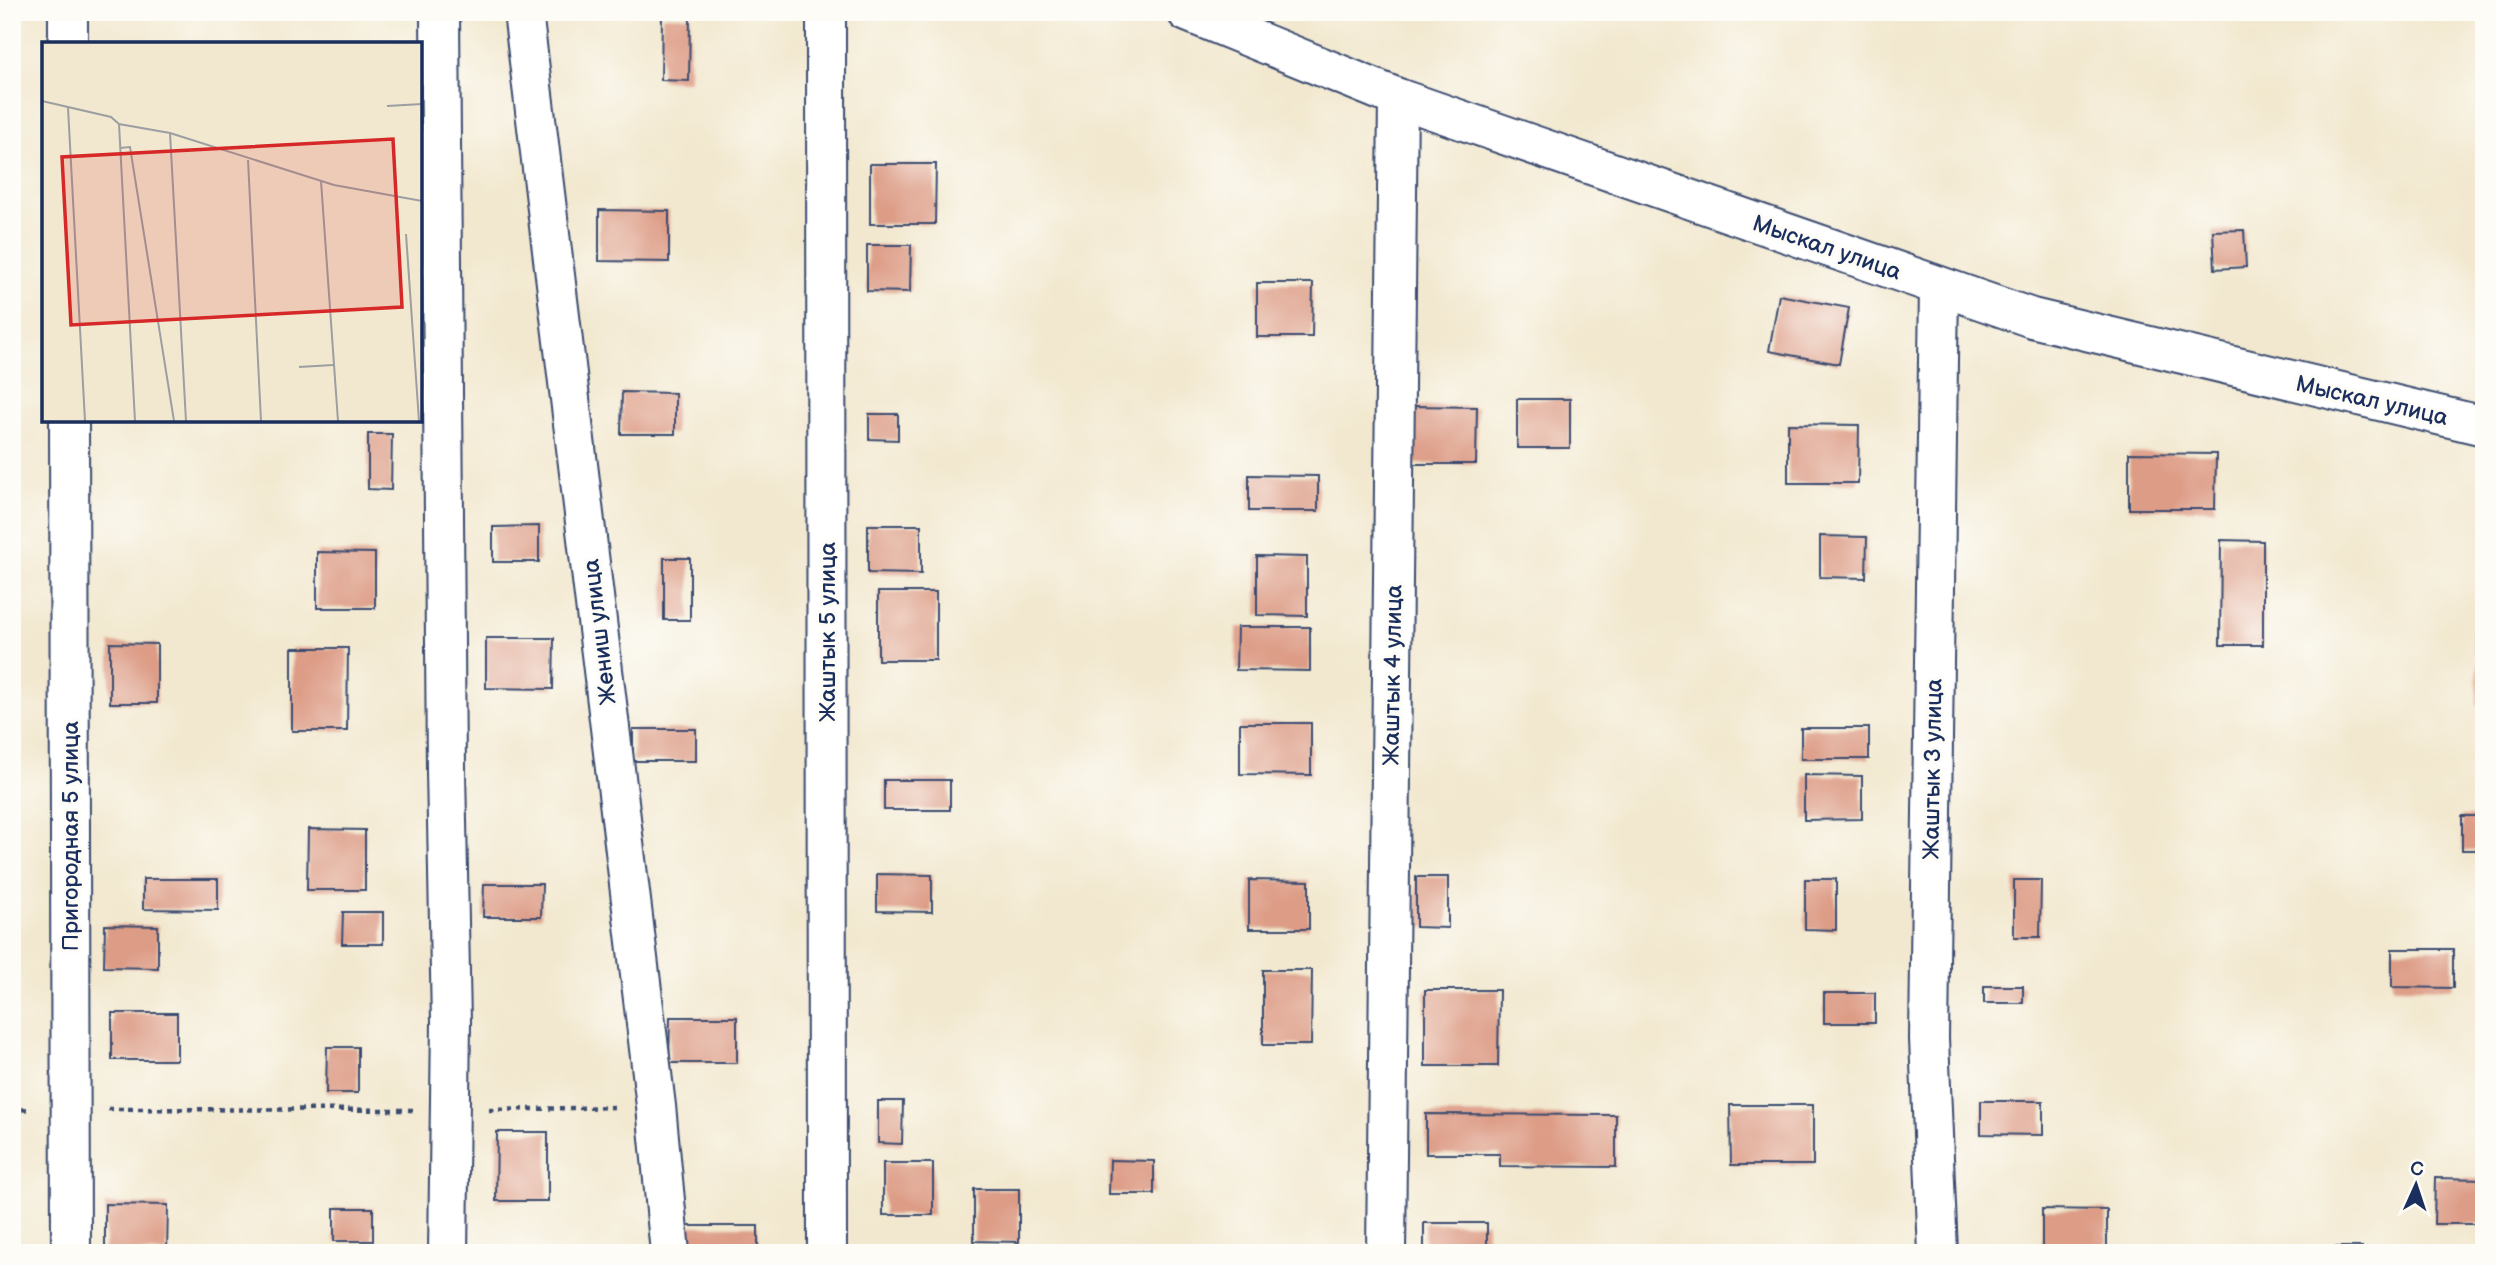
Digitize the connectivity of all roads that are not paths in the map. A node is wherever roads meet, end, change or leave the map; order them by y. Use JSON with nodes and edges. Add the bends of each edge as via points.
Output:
{"nodes":[{"id":1,"x":68,"y":12,"type":"edge"},
{"id":2,"x":440,"y":12,"type":"edge"},
{"id":3,"x":523,"y":12,"type":"edge"},
{"id":4,"x":826,"y":12,"type":"edge"},
{"id":5,"x":1187,"y":12,"type":"edge"},
{"id":6,"x":68,"y":42,"type":"edge"},
{"id":7,"x":1398,"y":98,"type":"junction"},
{"id":8,"x":1939,"y":286,"type":"junction"},
{"id":9,"x":69,"y":422,"type":"edge"},
{"id":10,"x":2484,"y":426,"type":"edge"},
{"id":11,"x":71,"y":1253,"type":"edge"},
{"id":12,"x":448,"y":1253,"type":"edge"},
{"id":13,"x":670,"y":1253,"type":"edge"},
{"id":14,"x":827,"y":1253,"type":"edge"},
{"id":15,"x":1386,"y":1253,"type":"edge"},
{"id":16,"x":1938,"y":1253,"type":"edge"}],
"edges":[{"from":1,"to":6,"type":"street"},
{"from":2,"to":12,"type":"street","via":[[451,1022]]},
{"from":3,"to":13,"type":"street","name":"Жениш улица"},
{"from":4,"to":14,"type":"street","name":"Жаштык 5 улица"},
{"from":5,"to":7,"type":"street","name":"Мыскал улица"},
{"from":7,"to":8,"type":"street","name":"Мыскал улица"},
{"from":7,"to":15,"type":"street","name":"Жаштык 4 улица"},
{"from":8,"to":10,"type":"street","name":"Мыскал улица","via":[[2032,318]]},
{"from":8,"to":16,"type":"street","name":"Жаштык 3 улица","via":[[1929,1039]]},
{"from":9,"to":11,"type":"street","name":"Пригородная 5 улица"}]}
